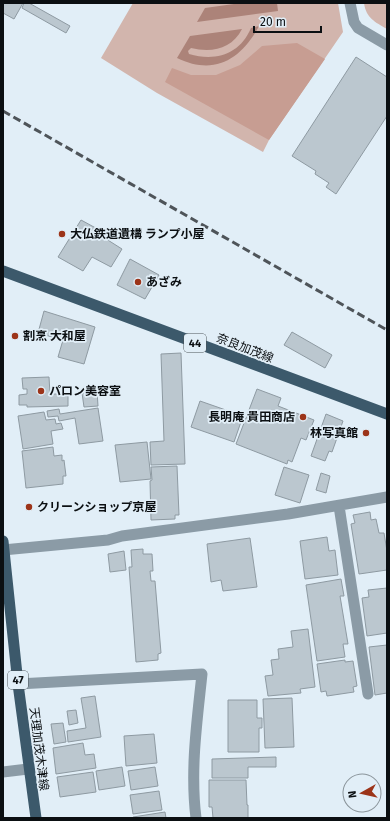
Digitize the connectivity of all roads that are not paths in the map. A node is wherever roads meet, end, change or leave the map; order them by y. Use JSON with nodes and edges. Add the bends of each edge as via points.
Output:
{"nodes":[{"id":1,"x":350,"y":3,"type":"edge"},
{"id":2,"x":387,"y":45,"type":"edge"},
{"id":3,"x":3,"y":271,"type":"edge"},
{"id":4,"x":387,"y":414,"type":"edge"},
{"id":5,"x":387,"y":498,"type":"edge"},
{"id":6,"x":339,"y":506,"type":"junction"},
{"id":7,"x":3,"y":547,"type":"edge"},
{"id":8,"x":18,"y":684,"type":"junction"},
{"id":9,"x":368,"y":694,"type":"dead end"},
{"id":10,"x":28,"y":769,"type":"junction"},
{"id":11,"x":3,"y":772,"type":"edge"},
{"id":12,"x":36,"y":818,"type":"edge"},
{"id":13,"x":196,"y":818,"type":"edge"}],
"edges":[{"from":1,"to":2,"type":"street","via":[[358,28]]},
{"from":3,"to":4,"type":"main road","name":"奈良加茂線","number":"44"},
{"from":5,"to":6,"type":"street"},
{"from":6,"to":7,"type":"street","via":[[108,540]]},
{"from":6,"to":9,"type":"street"},
{"from":7,"to":8,"type":"main road","name":"天理加茂木津線","number":"47"},
{"from":8,"to":10,"type":"main road","name":"天理加茂木津線","number":"47"},
{"from":8,"to":13,"type":"street","via":[[202,674],[194,758],[193,795]]},
{"from":10,"to":11,"type":"street"},
{"from":10,"to":12,"type":"main road","name":"天理加茂木津線","number":"47"}]}
